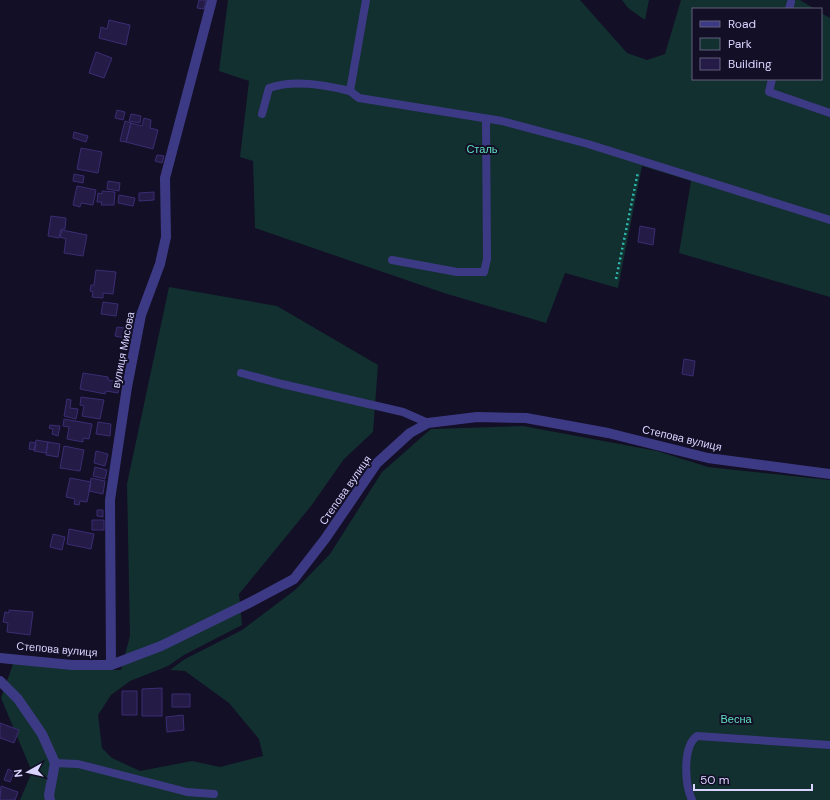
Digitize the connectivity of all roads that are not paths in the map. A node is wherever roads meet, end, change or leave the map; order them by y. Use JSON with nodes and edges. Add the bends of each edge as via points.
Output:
{"nodes":[{"id":1,"x":212,"y":0,"type":"edge"},
{"id":2,"x":366,"y":0,"type":"edge"},
{"id":3,"x":772,"y":80,"type":"edge"},
{"id":4,"x":350,"y":91,"type":"junction"},
{"id":5,"x":830,"y":113,"type":"edge"},
{"id":6,"x":262,"y":114,"type":"dead end"},
{"id":7,"x":486,"y":119,"type":"junction"},
{"id":8,"x":830,"y":220,"type":"edge"},
{"id":9,"x":392,"y":260,"type":"dead end"},
{"id":10,"x":241,"y":373,"type":"dead end"},
{"id":11,"x":428,"y":423,"type":"junction"},
{"id":12,"x":830,"y":474,"type":"edge"},
{"id":13,"x":0,"y":658,"type":"edge"},
{"id":14,"x":111,"y":665,"type":"junction"},
{"id":15,"x":0,"y":681,"type":"edge"},
{"id":16,"x":830,"y":745,"type":"edge"},
{"id":17,"x":54,"y":763,"type":"junction"},
{"id":18,"x":214,"y":794,"type":"dead end"},
{"id":19,"x":47,"y":798,"type":"edge"},
{"id":20,"x":692,"y":800,"type":"edge"}],
"edges":[{"from":1,"to":14,"type":"street","name":"вулиця Мисова","via":[[165,178],[166,237],[160,264],[141,315],[127,386],[110,500]]},
{"from":2,"to":4,"type":"lane"},
{"from":3,"to":5,"type":"lane","via":[[768,92]]},
{"from":4,"to":6,"type":"lane","via":[[330,86],[282,83],[270,88]]},
{"from":4,"to":7,"type":"lane","via":[[359,98]]},
{"from":7,"to":8,"type":"lane","via":[[641,159]]},
{"from":7,"to":9,"type":"lane","via":[[487,259],[484,272],[457,272]]},
{"from":10,"to":11,"type":"lane","via":[[402,412]]},
{"from":11,"to":12,"type":"street","name":"Степова вулиця","via":[[477,417],[526,418],[608,433],[708,458]]},
{"from":11,"to":14,"type":"street","name":"Степова вулиця","via":[[410,433],[378,463],[294,579],[161,646]]},
{"from":13,"to":14,"type":"street","name":"Степова вулиця"},
{"from":15,"to":17,"type":"street","via":[[18,699],[42,734]]},
{"from":16,"to":20,"type":"lane","via":[[697,736],[691,740],[686,779]]},
{"from":17,"to":18,"type":"lane","via":[[78,764],[187,792]]},
{"from":17,"to":19,"type":"street"}]}
